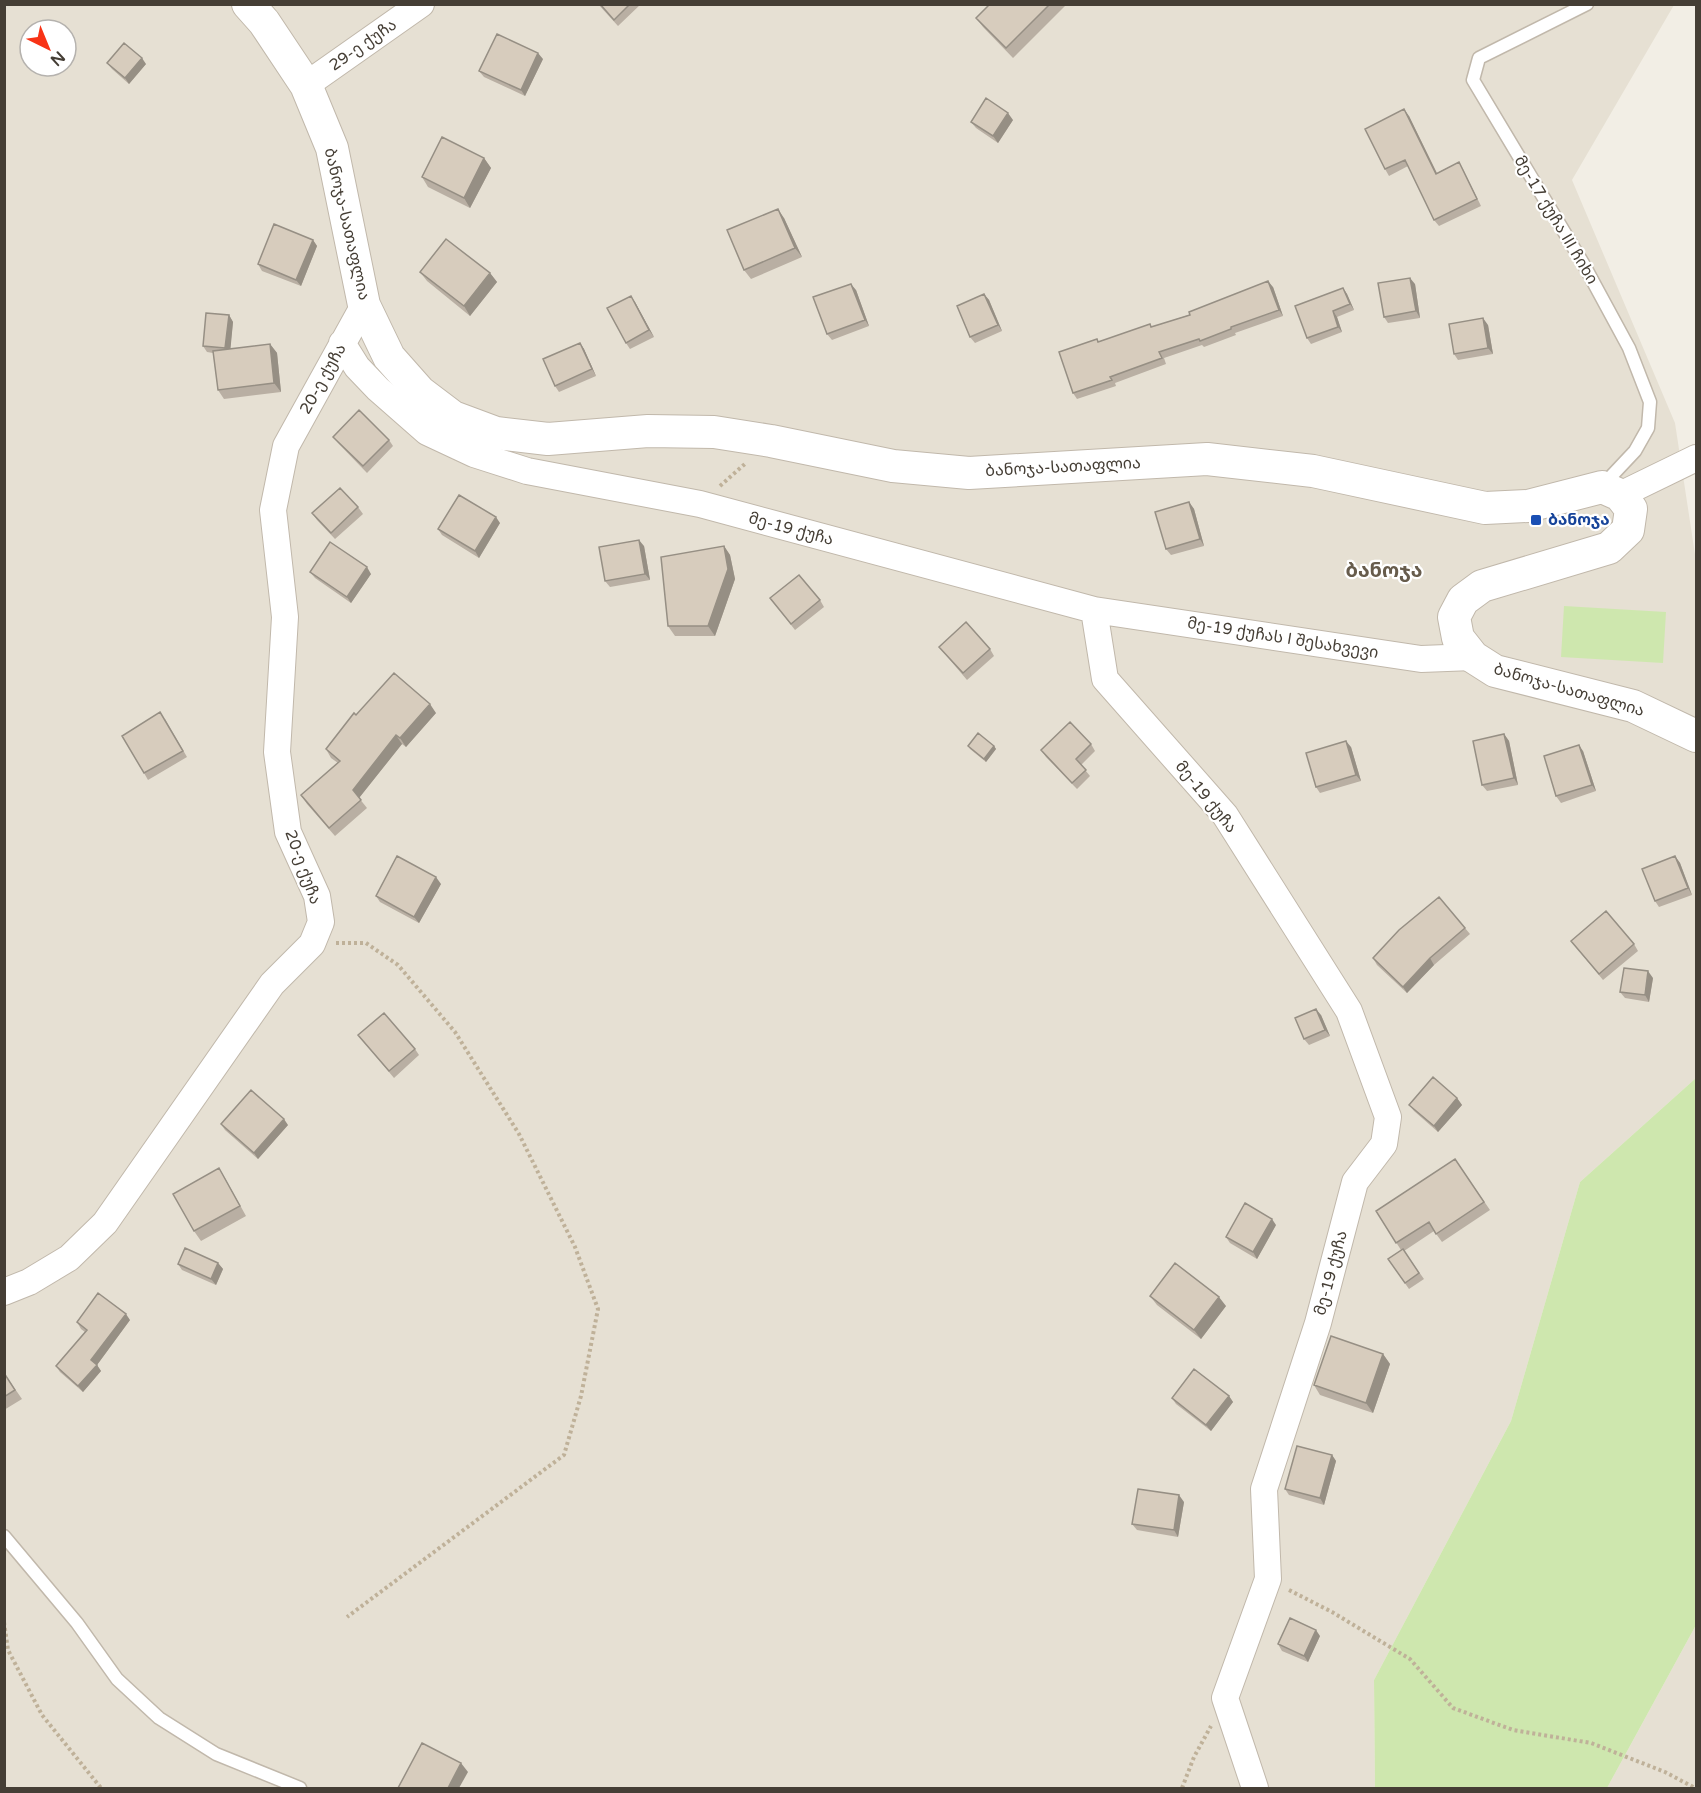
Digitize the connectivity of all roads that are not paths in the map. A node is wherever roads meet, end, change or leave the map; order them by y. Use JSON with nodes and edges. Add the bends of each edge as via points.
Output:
{"nodes":[{"id":1,"x":248,"y":4,"type":"edge"},
{"id":2,"x":421,"y":4,"type":"edge"},
{"id":3,"x":1587,"y":4,"type":"edge"},
{"id":4,"x":306,"y":85,"type":"junction"},
{"id":5,"x":364,"y":305,"type":"junction"},
{"id":6,"x":342,"y":343,"type":"junction"},
{"id":7,"x":1696,"y":459,"type":"edge"},
{"id":8,"x":1611,"y":491,"type":"junction"},
{"id":9,"x":1094,"y":610,"type":"junction"},
{"id":10,"x":1473,"y":657,"type":"junction"},
{"id":11,"x":1696,"y":736,"type":"edge"},
{"id":12,"x":4,"y":1292,"type":"edge"},
{"id":13,"x":4,"y":1536,"type":"edge"},
{"id":14,"x":300,"y":1788,"type":"edge"},
{"id":15,"x":1255,"y":1788,"type":"edge"}],
"edges":[{"from":1,"to":4,"type":"street","name":"ბანოჯა-სათაფლია"},
{"from":2,"to":4,"type":"street","name":"29-ე ქუჩა"},
{"from":3,"to":8,"type":"lane","name":"მე-17 ქუჩა III ჩიხი","via":[[1479,58],[1473,80],[1584,265],[1629,348],[1650,402],[1648,428]]},
{"from":4,"to":5,"type":"street","name":"ბანოჯა-სათაფლია","via":[[332,148]]},
{"from":5,"to":6,"type":"street","name":"20-ე ქუჩა"},
{"from":5,"to":8,"type":"street","name":"ბანოჯა-სათაფლია","via":[[388,357],[420,392],[453,417],[496,433],[548,439],[648,431],[714,432],[893,466],[969,473],[1207,459],[1313,471],[1485,508],[1528,506]]},
{"from":6,"to":9,"type":"street","name":"მე-19 ქუჩა","via":[[378,389],[427,432],[474,454],[526,471],[700,504]]},
{"from":6,"to":12,"type":"street","name":"20-ე ქუჩა","via":[[286,446],[273,510],[285,617],[277,752],[288,832],[317,896],[321,921],[312,944],[272,984],[105,1223],[69,1258]]},
{"from":7,"to":8,"type":"street"},
{"from":8,"to":10,"type":"street","name":"ბანოჯა-სათაფლია","via":[[1631,509],[1628,530],[1609,548],[1482,586],[1463,600],[1454,617],[1458,638]]},
{"from":9,"to":10,"type":"street","name":"მე-19 ქუჩას I შესახვევი","via":[[1421,659]]},
{"from":9,"to":15,"type":"street","name":"მე-19 ქუჩა","via":[[1105,679],[1225,815],[1349,1011],[1388,1117],[1384,1144],[1355,1182],[1318,1323],[1264,1489],[1268,1579],[1225,1698]]},
{"from":10,"to":11,"type":"street","name":"ბანოჯა-სათაფლია","via":[[1495,671],[1633,706]]},
{"from":13,"to":14,"type":"lane","via":[[77,1623],[117,1679],[159,1718],[216,1754]]}]}
